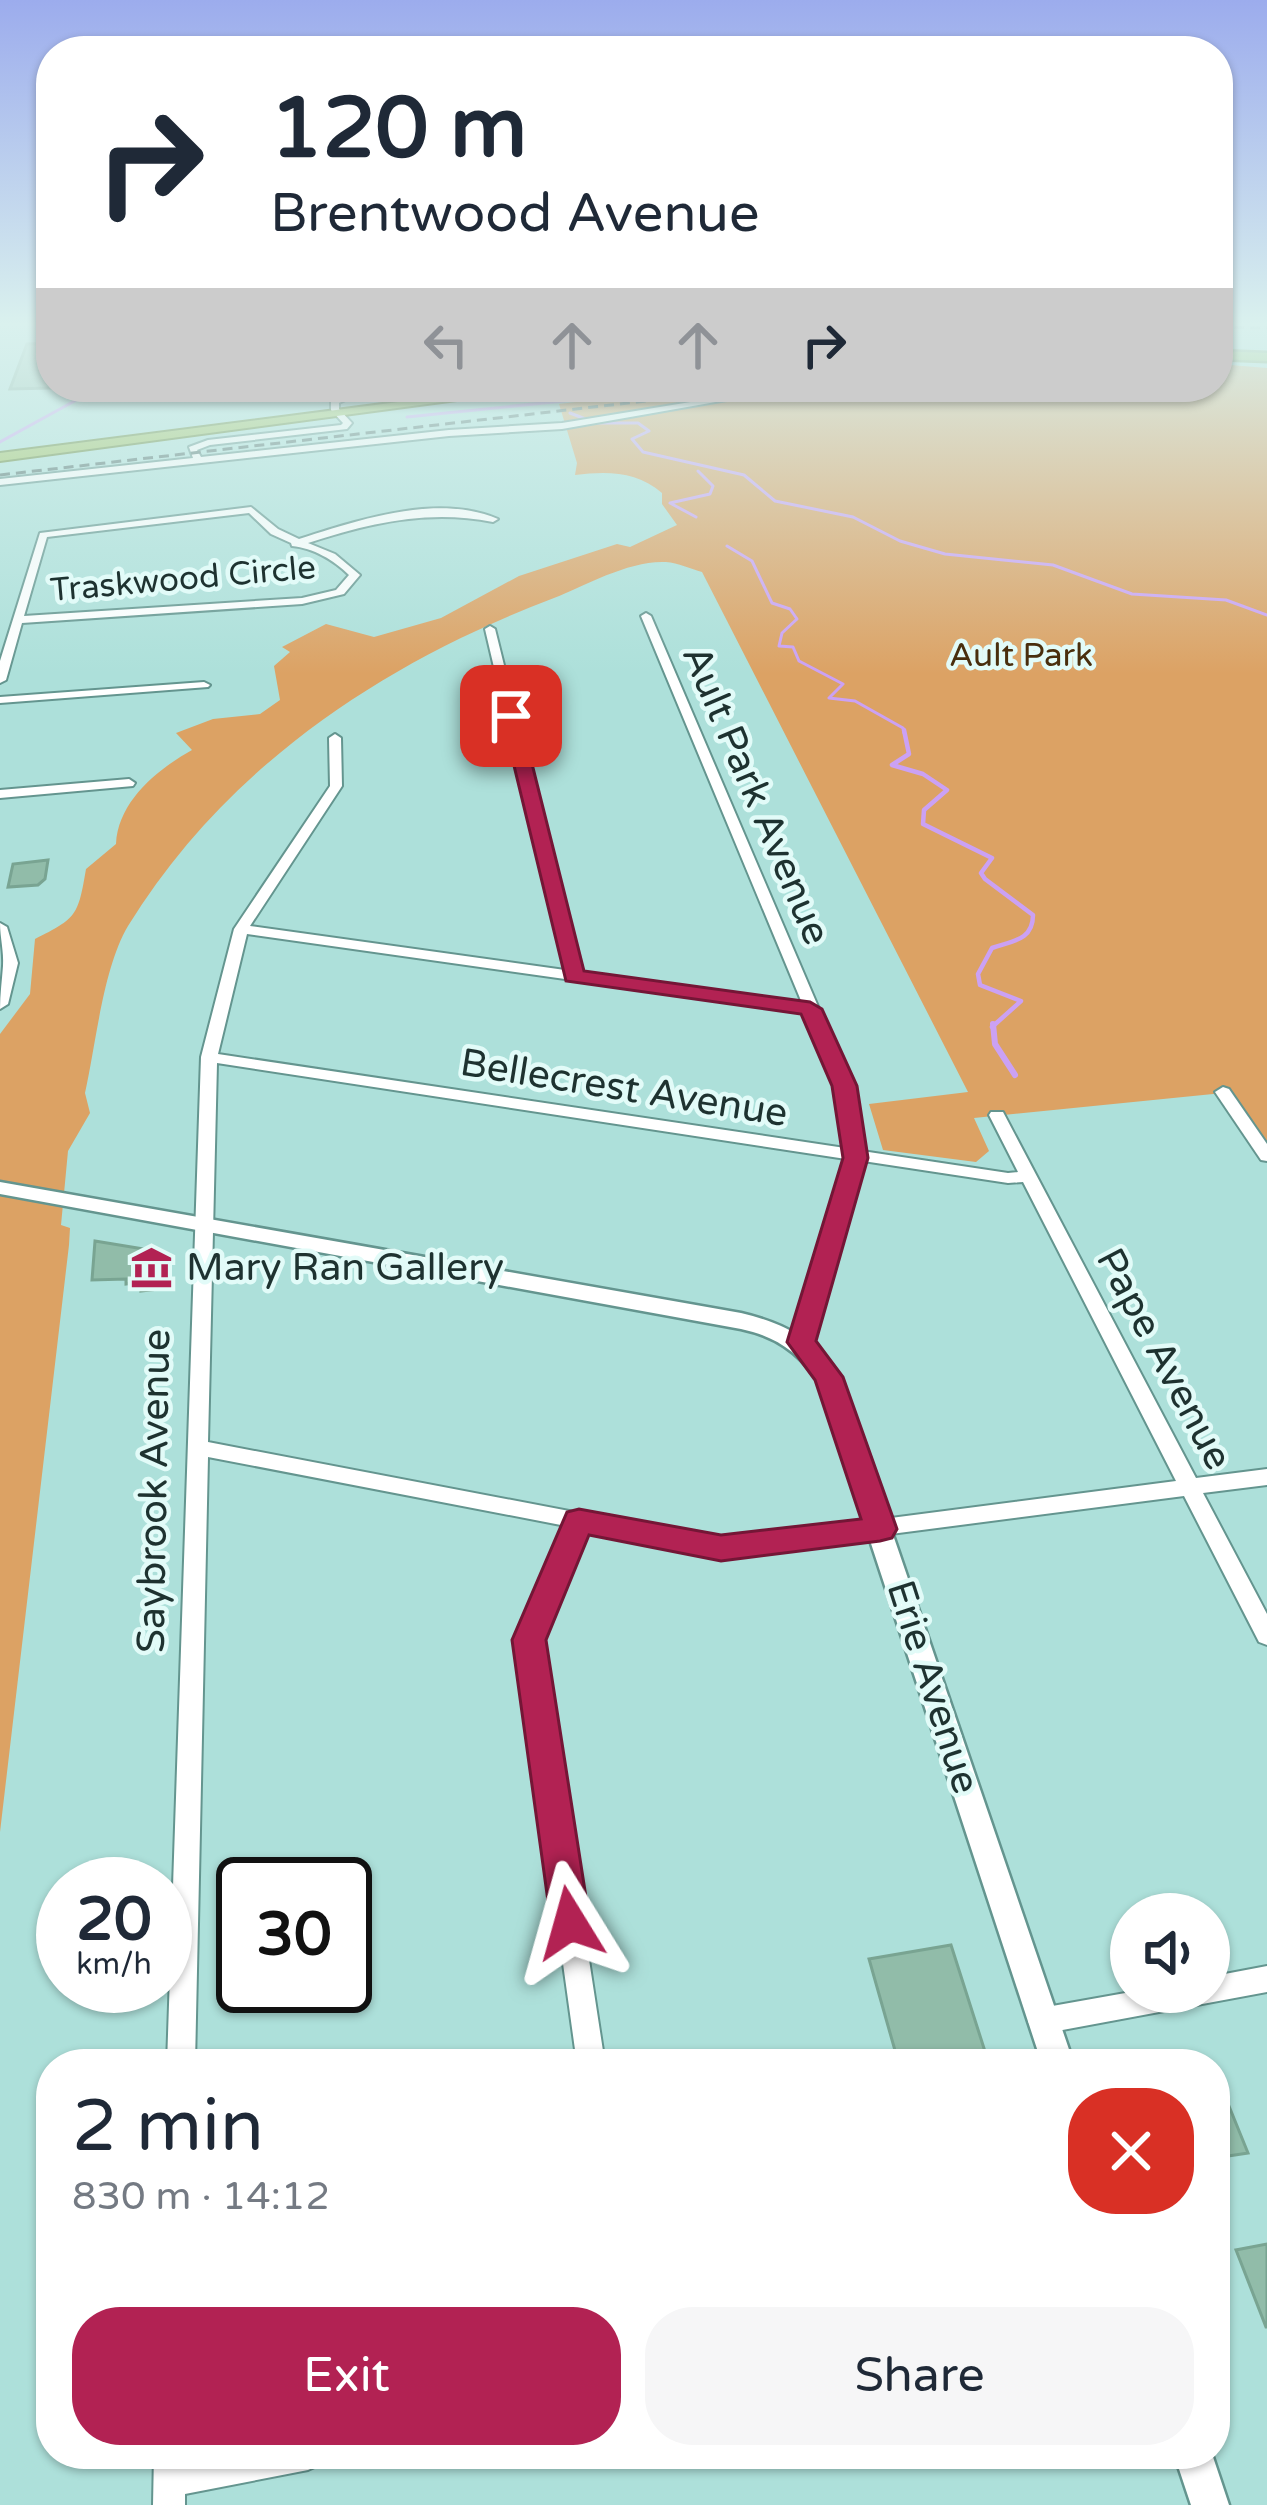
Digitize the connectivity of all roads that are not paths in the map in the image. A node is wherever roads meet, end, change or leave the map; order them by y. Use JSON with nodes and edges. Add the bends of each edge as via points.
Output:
{"nodes":[{"id":1,"x":143,"y":440,"type":"edge"},
{"id":2,"x":241,"y":440,"type":"edge"},
{"id":3,"x":418,"y":440,"type":"edge"},
{"id":4,"x":0,"y":458,"type":"edge"},
{"id":5,"x":199,"y":461,"type":"junction"},
{"id":6,"x":0,"y":482,"type":"edge"},
{"id":7,"x":493,"y":519,"type":"dead end"},
{"id":8,"x":295,"y":544,"type":"junction"},
{"id":9,"x":646,"y":616,"type":"dead end"},
{"id":10,"x":19,"y":620,"type":"junction"},
{"id":11,"x":490,"y":629,"type":"dead end"},
{"id":12,"x":0,"y":680,"type":"edge"},
{"id":13,"x":204,"y":686,"type":"dead end"},
{"id":14,"x":0,"y":700,"type":"edge"},
{"id":15,"x":335,"y":738,"type":"dead end"},
{"id":16,"x":129,"y":783,"type":"dead end"},
{"id":17,"x":0,"y":794,"type":"edge"},
{"id":18,"x":0,"y":927,"type":"edge"},
{"id":19,"x":241,"y":929,"type":"junction"},
{"id":20,"x":574,"y":976,"type":"junction"},
{"id":21,"x":0,"y":1004,"type":"edge"},
{"id":22,"x":810,"y":1009,"type":"junction"},
{"id":23,"x":209,"y":1057,"type":"junction"},
{"id":24,"x":1223,"y":1092,"type":"dead end"},
{"id":25,"x":997,"y":1115,"type":"dead end"},
{"id":26,"x":1267,"y":1156,"type":"edge"},
{"id":27,"x":856,"y":1158,"type":"junction"},
{"id":28,"x":1028,"y":1176,"type":"junction"},
{"id":29,"x":0,"y":1188,"type":"edge"},
{"id":30,"x":203,"y":1227,"type":"junction"},
{"id":31,"x":801,"y":1342,"type":"junction"},
{"id":32,"x":198,"y":1448,"type":"junction"},
{"id":33,"x":1267,"y":1477,"type":"edge"},
{"id":34,"x":1190,"y":1486,"type":"junction"},
{"id":35,"x":579,"y":1521,"type":"junction"},
{"id":36,"x":880,"y":1529,"type":"junction"},
{"id":37,"x":1267,"y":1636,"type":"edge"},
{"id":38,"x":1267,"y":1979,"type":"edge"},
{"id":39,"x":1230,"y":1986,"type":"edge"},
{"id":40,"x":1110,"y":2008,"type":"edge"},
{"id":41,"x":1041,"y":2020,"type":"junction"},
{"id":42,"x":181,"y":2049,"type":"edge"},
{"id":43,"x":589,"y":2049,"type":"edge"},
{"id":44,"x":1052,"y":2049,"type":"edge"},
{"id":45,"x":228,"y":2469,"type":"edge"},
{"id":46,"x":1198,"y":2469,"type":"edge"},
{"id":47,"x":169,"y":2480,"type":"edge"},
{"id":48,"x":1210,"y":2505,"type":"edge"}],
"edges":[{"from":1,"to":4,"type":"highway"},
{"from":2,"to":5,"type":"street","via":[[198,446],[192,451]]},
{"from":3,"to":5,"type":"street"},
{"from":5,"to":6,"type":"street"},
{"from":7,"to":8,"type":"street","via":[[394,515]]},
{"from":8,"to":10,"type":"street","name":"Traskwood Circle","via":[[264,528],[251,510],[43,535]]},
{"from":8,"to":10,"type":"street","name":"Traskwood Circle","via":[[345,564],[355,579],[313,600]]},
{"from":9,"to":22,"type":"street","name":"Ault Park Avenue"},
{"from":10,"to":12,"type":"street"},
{"from":11,"to":20,"type":"street"},
{"from":13,"to":14,"type":"street"},
{"from":15,"to":19,"type":"street","name":"Saybrook Avenue","via":[[338,771],[329,801]]},
{"from":16,"to":17,"type":"street"},
{"from":18,"to":21,"type":"street","via":[[11,964]]},
{"from":19,"to":20,"type":"street"},
{"from":19,"to":23,"type":"street","name":"Saybrook Avenue"},
{"from":20,"to":22,"type":"street"},
{"from":22,"to":27,"type":"street","name":"Ault Park Avenue","via":[[844,1086]]},
{"from":23,"to":27,"type":"street","name":"Bellecrest Avenue"},
{"from":23,"to":30,"type":"street","name":"Saybrook Avenue"},
{"from":24,"to":26,"type":"street"},
{"from":25,"to":28,"type":"street","name":"Pape Avenue"},
{"from":27,"to":28,"type":"street","name":"Bellecrest Avenue"},
{"from":27,"to":31,"type":"street","name":"Ault Park Avenue"},
{"from":28,"to":34,"type":"street","name":"Pape Avenue"},
{"from":29,"to":30,"type":"street"},
{"from":30,"to":31,"type":"street","via":[[741,1321]]},
{"from":30,"to":32,"type":"street","name":"Saybrook Avenue"},
{"from":31,"to":36,"type":"street","name":"Erie Avenue","via":[[828,1377]]},
{"from":32,"to":35,"type":"street"},
{"from":32,"to":42,"type":"street","name":"Saybrook Avenue"},
{"from":33,"to":34,"type":"street"},
{"from":34,"to":36,"type":"street"},
{"from":34,"to":37,"type":"street","name":"Pape Avenue"},
{"from":35,"to":36,"type":"street","via":[[721,1548]]},
{"from":35,"to":43,"type":"street","via":[[529,1640]]},
{"from":36,"to":41,"type":"street","name":"Erie Avenue"},
{"from":38,"to":39,"type":"street"},
{"from":40,"to":41,"type":"street"},
{"from":41,"to":44,"type":"street","name":"Erie Avenue"},
{"from":45,"to":47,"type":"street"},
{"from":46,"to":48,"type":"street"}]}
